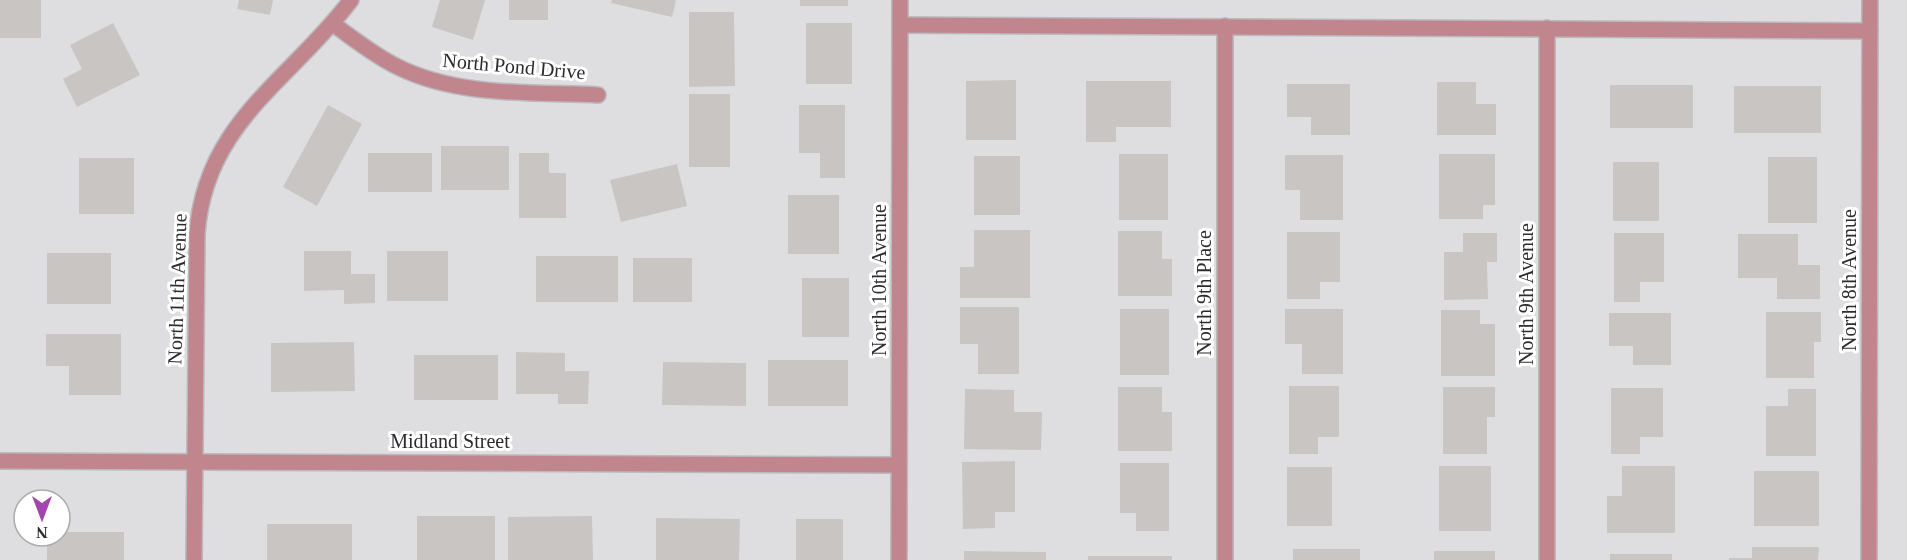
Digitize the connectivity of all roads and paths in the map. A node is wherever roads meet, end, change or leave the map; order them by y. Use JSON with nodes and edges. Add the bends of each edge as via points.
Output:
{"nodes":[{"id":1,"x":351,"y":0,"type":"edge"},
{"id":2,"x":900,"y":0,"type":"edge"},
{"id":3,"x":1870,"y":0,"type":"edge"},
{"id":4,"x":333,"y":24,"type":"junction"},
{"id":5,"x":900,"y":25,"type":"junction"},
{"id":6,"x":1225,"y":26,"type":"junction"},
{"id":7,"x":1547,"y":28,"type":"junction"},
{"id":8,"x":1870,"y":31,"type":"junction"},
{"id":9,"x":598,"y":95,"type":"dead end"},
{"id":10,"x":194,"y":460,"type":"junction"},
{"id":11,"x":0,"y":461,"type":"edge"},
{"id":12,"x":899,"y":465,"type":"junction"},
{"id":13,"x":194,"y":560,"type":"edge"},
{"id":14,"x":899,"y":560,"type":"edge"},
{"id":15,"x":1225,"y":560,"type":"edge"},
{"id":16,"x":1547,"y":560,"type":"edge"},
{"id":17,"x":1869,"y":560,"type":"edge"}],
"edges":[{"from":1,"to":4,"type":"street","name":"North 11th Avenue"},
{"from":2,"to":5,"type":"street","name":"North 10th Avenue"},
{"from":3,"to":8,"type":"street","name":"North 8th Avenue"},
{"from":4,"to":9,"type":"street","name":"North Pond Drive","via":[[398,67],[442,83],[505,91]]},
{"from":4,"to":10,"type":"street","name":"North 11th Avenue","via":[[230,134],[203,193],[197,235]]},
{"from":5,"to":6,"type":"street"},
{"from":5,"to":12,"type":"street","name":"North 10th Avenue"},
{"from":6,"to":7,"type":"street"},
{"from":6,"to":15,"type":"street","name":"North 9th Place"},
{"from":7,"to":8,"type":"street"},
{"from":7,"to":16,"type":"street","name":"North 9th Avenue"},
{"from":8,"to":17,"type":"street","name":"North 8th Avenue"},
{"from":10,"to":11,"type":"street","name":"Midland Street"},
{"from":10,"to":12,"type":"street","name":"Midland Street"},
{"from":10,"to":13,"type":"street","name":"North 11th Avenue"},
{"from":12,"to":14,"type":"street","name":"North 10th Avenue"}]}
